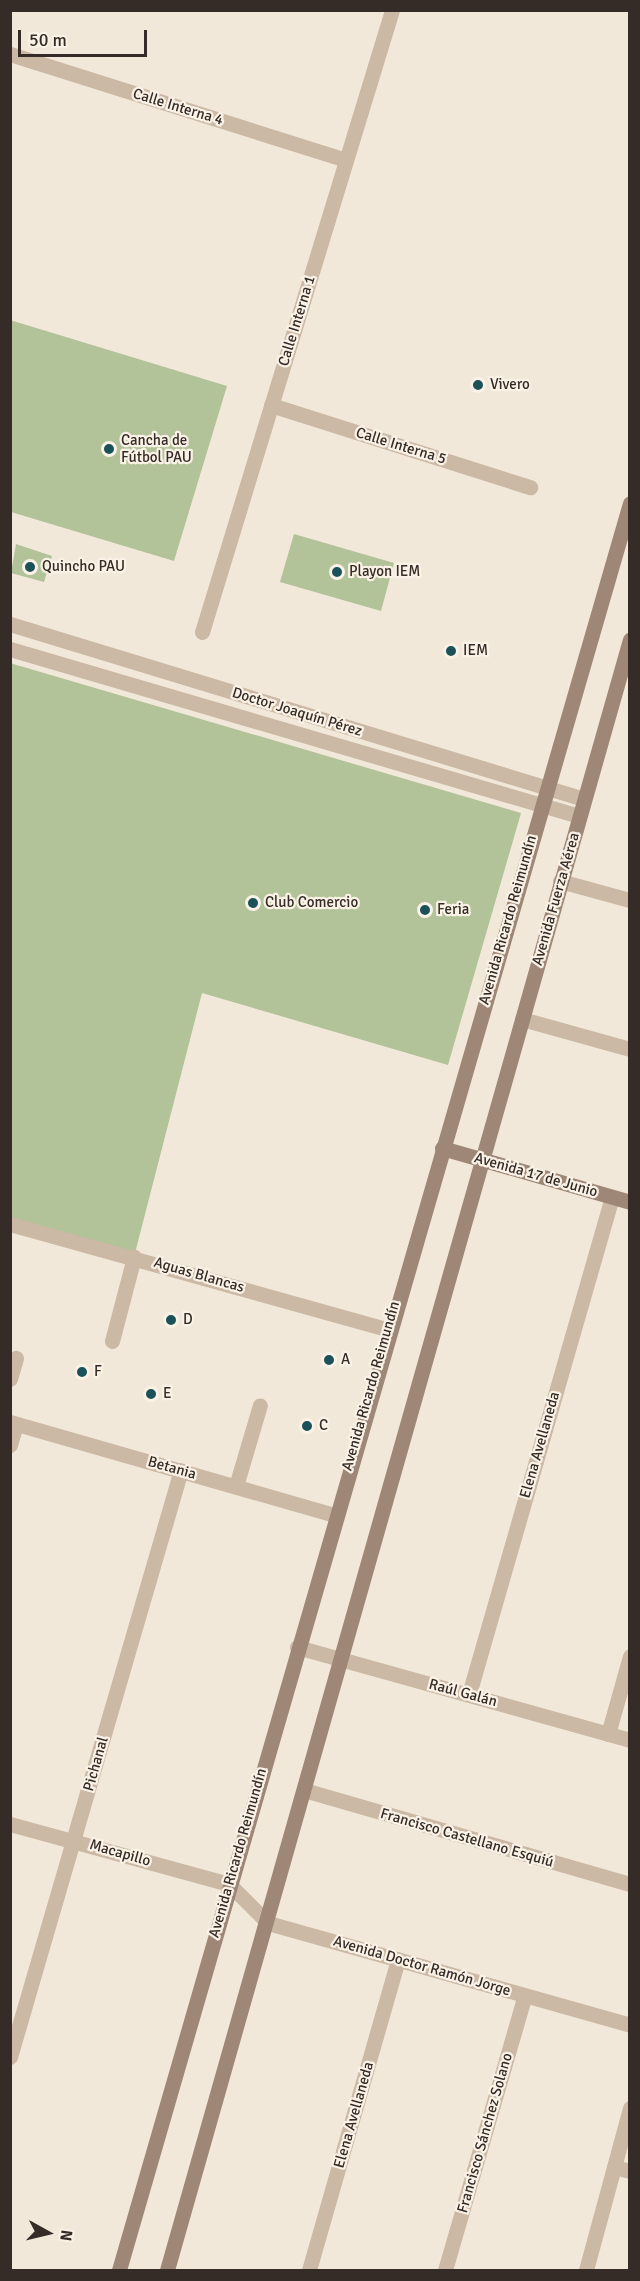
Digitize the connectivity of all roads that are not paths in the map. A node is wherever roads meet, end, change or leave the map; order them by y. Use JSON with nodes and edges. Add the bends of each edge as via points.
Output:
{"nodes":[{"id":1,"x":392,"y":10,"type":"edge"},
{"id":2,"x":10,"y":54,"type":"edge"},
{"id":3,"x":346,"y":160,"type":"junction"},
{"id":4,"x":271,"y":405,"type":"junction"},
{"id":5,"x":530,"y":487,"type":"dead end"},
{"id":6,"x":630,"y":503,"type":"edge"},
{"id":7,"x":10,"y":624,"type":"edge"},
{"id":8,"x":202,"y":632,"type":"dead end"},
{"id":9,"x":630,"y":639,"type":"edge"},
{"id":10,"x":10,"y":648,"type":"edge"},
{"id":11,"x":546,"y":787,"type":"junction"},
{"id":12,"x":584,"y":799,"type":"junction"},
{"id":13,"x":541,"y":805,"type":"junction"},
{"id":14,"x":579,"y":816,"type":"junction"},
{"id":15,"x":560,"y":881,"type":"junction"},
{"id":16,"x":630,"y":900,"type":"edge"},
{"id":17,"x":522,"y":1019,"type":"junction"},
{"id":18,"x":630,"y":1050,"type":"edge"},
{"id":19,"x":442,"y":1148,"type":"junction"},
{"id":20,"x":482,"y":1160,"type":"junction"},
{"id":21,"x":612,"y":1197,"type":"junction"},
{"id":22,"x":630,"y":1202,"type":"edge"},
{"id":23,"x":10,"y":1224,"type":"edge"},
{"id":24,"x":135,"y":1257,"type":"junction"},
{"id":25,"x":387,"y":1329,"type":"junction"},
{"id":26,"x":112,"y":1341,"type":"dead end"},
{"id":27,"x":16,"y":1358,"type":"dead end"},
{"id":28,"x":10,"y":1379,"type":"edge"},
{"id":29,"x":260,"y":1405,"type":"dead end"},
{"id":30,"x":13,"y":1423,"type":"edge"},
{"id":31,"x":10,"y":1445,"type":"edge"},
{"id":32,"x":181,"y":1470,"type":"junction"},
{"id":33,"x":236,"y":1486,"type":"junction"},
{"id":34,"x":334,"y":1515,"type":"junction"},
{"id":35,"x":297,"y":1647,"type":"junction"},
{"id":36,"x":630,"y":1656,"type":"edge"},
{"id":37,"x":341,"y":1660,"type":"junction"},
{"id":38,"x":469,"y":1694,"type":"junction"},
{"id":39,"x":608,"y":1734,"type":"junction"},
{"id":40,"x":630,"y":1740,"type":"edge"},
{"id":41,"x":304,"y":1790,"type":"junction"},
{"id":42,"x":10,"y":1824,"type":"edge"},
{"id":43,"x":74,"y":1840,"type":"junction"},
{"id":44,"x":229,"y":1884,"type":"junction"},
{"id":45,"x":630,"y":1884,"type":"edge"},
{"id":46,"x":268,"y":1923,"type":"junction"},
{"id":47,"x":398,"y":1959,"type":"junction"},
{"id":48,"x":525,"y":1995,"type":"junction"},
{"id":49,"x":630,"y":2025,"type":"edge"},
{"id":50,"x":10,"y":2057,"type":"edge"},
{"id":51,"x":630,"y":2108,"type":"edge"},
{"id":52,"x":614,"y":2167,"type":"junction"},
{"id":53,"x":630,"y":2171,"type":"edge"},
{"id":54,"x":119,"y":2271,"type":"edge"},
{"id":55,"x":167,"y":2271,"type":"edge"},
{"id":56,"x":309,"y":2271,"type":"edge"},
{"id":57,"x":445,"y":2271,"type":"edge"},
{"id":58,"x":585,"y":2271,"type":"edge"}],
"edges":[{"from":1,"to":3,"type":"street","name":"Calle Interna 1"},
{"from":2,"to":3,"type":"street","name":"Calle Interna 4"},
{"from":3,"to":4,"type":"street","name":"Calle Interna 1"},
{"from":4,"to":5,"type":"street","name":"Calle Interna 5"},
{"from":4,"to":8,"type":"street","name":"Calle Interna 1"},
{"from":6,"to":11,"type":"street","name":"Avenida Ricardo Reimundín"},
{"from":7,"to":11,"type":"street","name":"Doctor Joaquín Pérez"},
{"from":9,"to":12,"type":"street","name":"Avenida Fuerza Aérea"},
{"from":10,"to":13,"type":"street","name":"Doctor Joaquín Pérez"},
{"from":11,"to":12,"type":"street","name":"Doctor Joaquín Pérez"},
{"from":11,"to":13,"type":"street","name":"Avenida Ricardo Reimundín"},
{"from":12,"to":14,"type":"street","name":"Avenida Fuerza Aérea"},
{"from":13,"to":14,"type":"street","name":"Doctor Joaquín Pérez"},
{"from":13,"to":19,"type":"street","name":"Avenida Ricardo Reimundín"},
{"from":14,"to":15,"type":"street","name":"Avenida Fuerza Aérea"},
{"from":15,"to":16,"type":"street"},
{"from":15,"to":17,"type":"street","name":"Avenida Fuerza Aérea"},
{"from":17,"to":18,"type":"street"},
{"from":17,"to":20,"type":"street","name":"Avenida Fuerza Aérea"},
{"from":19,"to":20,"type":"street","name":"Avenida 17 de Junio"},
{"from":19,"to":25,"type":"street","name":"Avenida Ricardo Reimundín"},
{"from":20,"to":21,"type":"street","name":"Avenida 17 de Junio"},
{"from":20,"to":37,"type":"street"},
{"from":21,"to":22,"type":"street","name":"Avenida 17 de Junio"},
{"from":21,"to":38,"type":"street","name":"Elena Avellaneda"},
{"from":23,"to":24,"type":"street","name":"Aguas Blancas"},
{"from":24,"to":25,"type":"street","name":"Aguas Blancas"},
{"from":24,"to":26,"type":"street"},
{"from":25,"to":34,"type":"street","name":"Avenida Ricardo Reimundín"},
{"from":27,"to":28,"type":"street"},
{"from":29,"to":33,"type":"street"},
{"from":30,"to":31,"type":"street"},
{"from":30,"to":32,"type":"street","name":"Betania"},
{"from":32,"to":33,"type":"street","name":"Betania"},
{"from":32,"to":43,"type":"street","name":"Pichanal"},
{"from":33,"to":34,"type":"street","name":"Betania"},
{"from":34,"to":35,"type":"street","name":"Avenida Ricardo Reimundín"},
{"from":35,"to":37,"type":"street","name":"Raúl Galán"},
{"from":35,"to":44,"type":"street","name":"Avenida Ricardo Reimundín"},
{"from":36,"to":39,"type":"street"},
{"from":37,"to":38,"type":"street","name":"Raúl Galán"},
{"from":37,"to":41,"type":"street"},
{"from":38,"to":39,"type":"street","name":"Raúl Galán"},
{"from":39,"to":40,"type":"street","name":"Raúl Galán"},
{"from":41,"to":45,"type":"street","name":"Francisco Castellano Esquiú"},
{"from":41,"to":46,"type":"street"},
{"from":42,"to":43,"type":"street","name":"Macapillo"},
{"from":43,"to":44,"type":"street","name":"Macapillo"},
{"from":43,"to":50,"type":"street","name":"Pichanal"},
{"from":44,"to":46,"type":"street","name":"Avenida Doctor Ramón Jorge"},
{"from":44,"to":54,"type":"street","name":"Avenida Ricardo Reimundín"},
{"from":46,"to":47,"type":"street","name":"Avenida Doctor Ramón Jorge"},
{"from":46,"to":55,"type":"street"},
{"from":47,"to":48,"type":"street","name":"Avenida Doctor Ramón Jorge"},
{"from":47,"to":56,"type":"street","name":"Elena Avellaneda"},
{"from":48,"to":49,"type":"street","name":"Avenida Doctor Ramón Jorge"},
{"from":48,"to":57,"type":"street","name":"Francisco Sánchez Solano"},
{"from":51,"to":52,"type":"street"},
{"from":52,"to":53,"type":"street"},
{"from":52,"to":58,"type":"street"}]}
